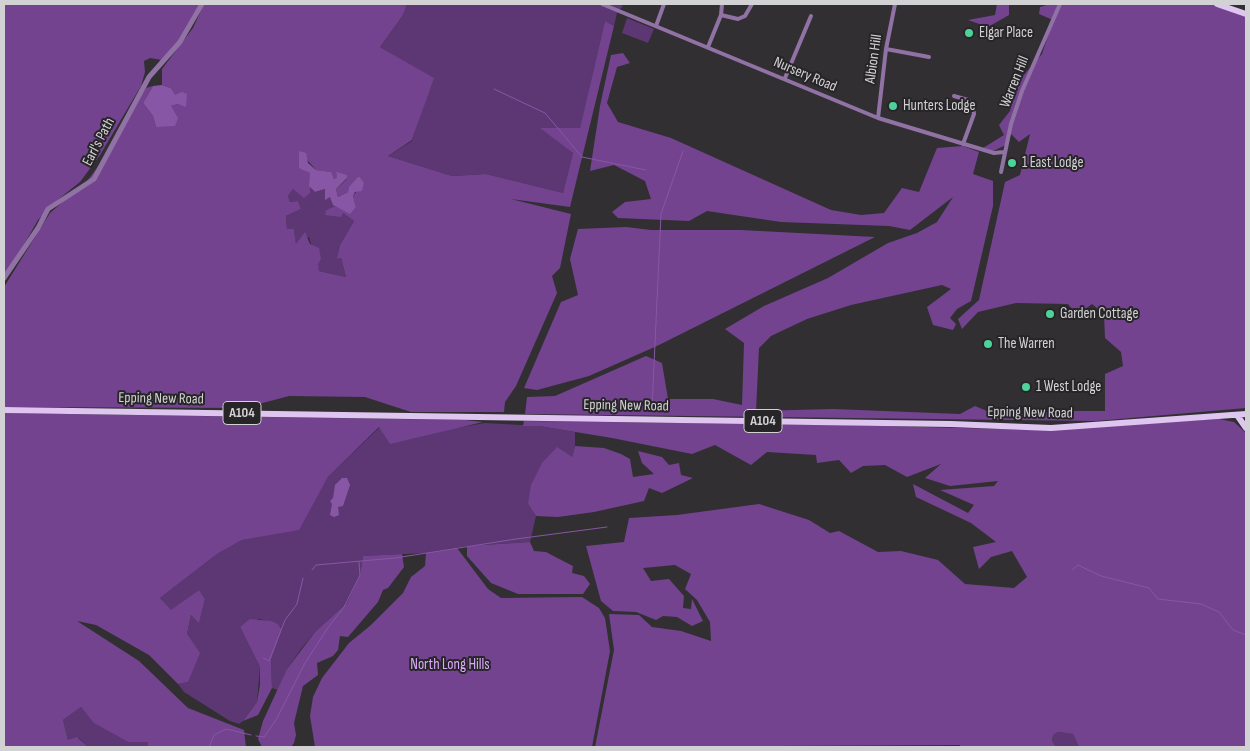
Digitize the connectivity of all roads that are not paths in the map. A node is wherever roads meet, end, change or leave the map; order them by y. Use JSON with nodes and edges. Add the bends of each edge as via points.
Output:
{"nodes":[{"id":1,"x":202,"y":4,"type":"edge"},
{"id":2,"x":602,"y":4,"type":"edge"},
{"id":3,"x":616,"y":4,"type":"edge"},
{"id":4,"x":664,"y":4,"type":"edge"},
{"id":5,"x":722,"y":4,"type":"edge"},
{"id":6,"x":752,"y":4,"type":"edge"},
{"id":7,"x":895,"y":4,"type":"edge"},
{"id":8,"x":1060,"y":4,"type":"edge"},
{"id":9,"x":1217,"y":4,"type":"edge"},
{"id":10,"x":615,"y":9,"type":"junction"},
{"id":11,"x":1246,"y":14,"type":"edge"},
{"id":12,"x":721,"y":15,"type":"junction"},
{"id":13,"x":811,"y":16,"type":"dead end"},
{"id":14,"x":656,"y":26,"type":"junction"},
{"id":15,"x":708,"y":46,"type":"junction"},
{"id":16,"x":886,"y":49,"type":"junction"},
{"id":17,"x":929,"y":57,"type":"dead end"},
{"id":18,"x":785,"y":78,"type":"junction"},
{"id":19,"x":954,"y":96,"type":"dead end"},
{"id":20,"x":878,"y":118,"type":"junction"},
{"id":21,"x":963,"y":144,"type":"junction"},
{"id":22,"x":1004,"y":152,"type":"junction"},
{"id":23,"x":1000,"y":172,"type":"dead end"},
{"id":24,"x":4,"y":278,"type":"edge"},
{"id":25,"x":4,"y":410,"type":"edge"},
{"id":26,"x":1246,"y":414,"type":"edge"},
{"id":27,"x":1238,"y":415,"type":"junction"},
{"id":28,"x":1246,"y":428,"type":"edge"}],
"edges":[{"from":1,"to":24,"type":"street","name":"Earl's Path","via":[[180,42],[149,77],[94,179],[48,209]]},
{"from":2,"to":10,"type":"street","name":"Nursery Road"},
{"from":3,"to":10,"type":"street"},
{"from":4,"to":14,"type":"street"},
{"from":5,"to":12,"type":"street"},
{"from":6,"to":12,"type":"street","via":[[746,16],[738,19]]},
{"from":7,"to":16,"type":"street","name":"Albion Hill"},
{"from":8,"to":22,"type":"street","name":"Warren Hill","via":[[1022,92]]},
{"from":9,"to":11,"type":"main road"},
{"from":10,"to":14,"type":"street","name":"Nursery Road"},
{"from":12,"to":15,"type":"street"},
{"from":13,"to":18,"type":"street"},
{"from":14,"to":15,"type":"street","name":"Nursery Road"},
{"from":15,"to":18,"type":"street","name":"Nursery Road"},
{"from":16,"to":17,"type":"street"},
{"from":16,"to":20,"type":"street","name":"Albion Hill"},
{"from":18,"to":20,"type":"street","name":"Nursery Road"},
{"from":19,"to":21,"type":"street","via":[[968,100],[974,106]]},
{"from":20,"to":21,"type":"street","name":"Nursery Road"},
{"from":21,"to":22,"type":"street","name":"Nursery Road","via":[[994,153]]},
{"from":22,"to":23,"type":"street","name":"Warren Hill"},
{"from":25,"to":27,"type":"main road","name":"Epping New Road","number":"A104","via":[[942,423],[1051,428]]},
{"from":26,"to":27,"type":"main road","name":"Epping New Road","number":"A104"},
{"from":27,"to":28,"type":"main road"}]}
